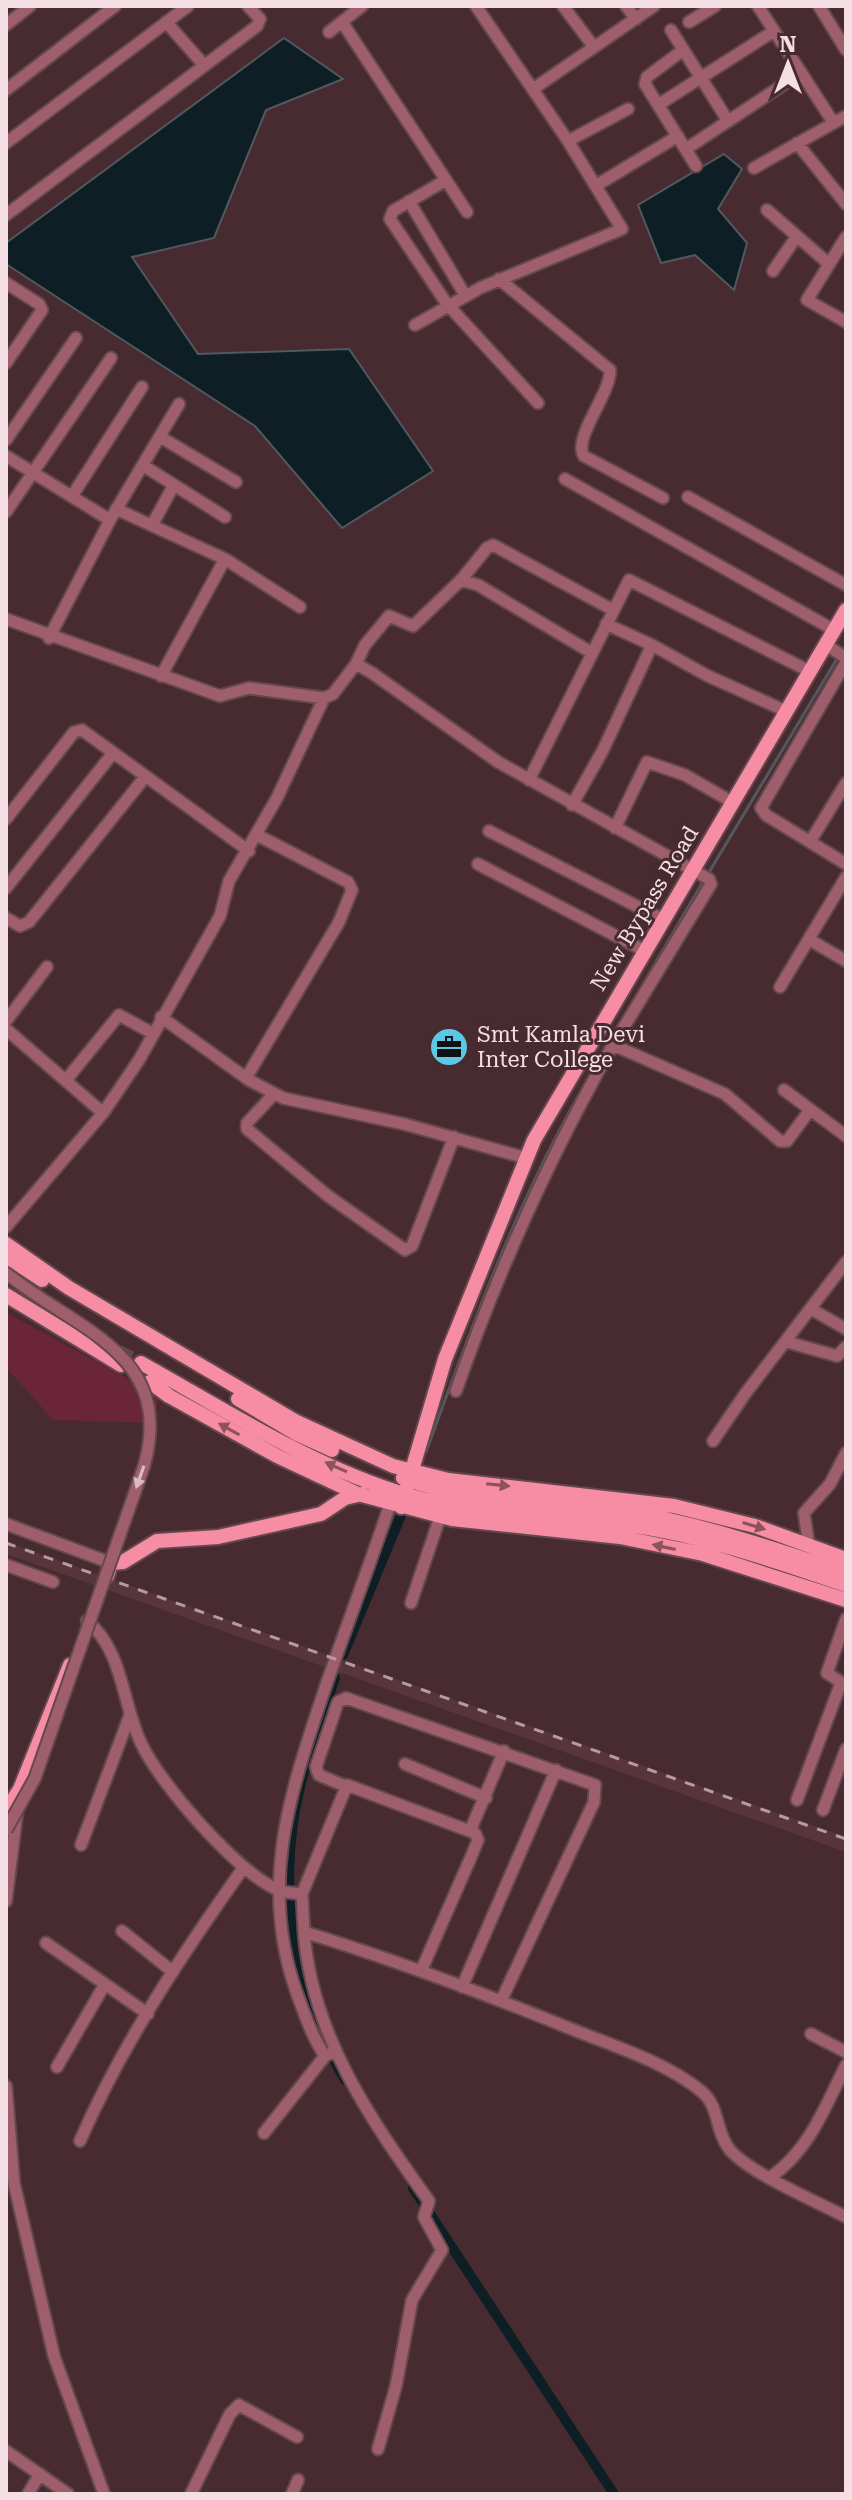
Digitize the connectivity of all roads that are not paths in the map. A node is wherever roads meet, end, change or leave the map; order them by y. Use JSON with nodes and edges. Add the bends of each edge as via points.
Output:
{"nodes":[{"id":1,"x":30,"y":6,"type":"edge"},
{"id":2,"x":115,"y":6,"type":"edge"},
{"id":3,"x":188,"y":6,"type":"edge"},
{"id":4,"x":248,"y":6,"type":"edge"},
{"id":5,"x":362,"y":6,"type":"edge"},
{"id":6,"x":476,"y":6,"type":"edge"},
{"id":7,"x":563,"y":6,"type":"edge"},
{"id":8,"x":626,"y":6,"type":"edge"},
{"id":9,"x":654,"y":6,"type":"edge"},
{"id":10,"x":758,"y":6,"type":"edge"},
{"id":11,"x":819,"y":6,"type":"edge"},
{"id":12,"x":708,"y":8,"type":"edge"},
{"id":13,"x":636,"y":19,"type":"junction"},
{"id":14,"x":8,"y":21,"type":"edge"},
{"id":15,"x":166,"y":22,"type":"junction"},
{"id":16,"x":342,"y":22,"type":"junction"},
{"id":17,"x":689,"y":22,"type":"dead end"},
{"id":18,"x":671,"y":30,"type":"dead end"},
{"id":19,"x":774,"y":31,"type":"junction"},
{"id":20,"x":329,"y":32,"type":"dead end"},
{"id":21,"x":594,"y":47,"type":"junction"},
{"id":22,"x":683,"y":50,"type":"junction"},
{"id":23,"x":846,"y":50,"type":"edge"},
{"id":24,"x":204,"y":65,"type":"junction"},
{"id":25,"x":801,"y":73,"type":"junction"},
{"id":26,"x":700,"y":78,"type":"junction"},
{"id":27,"x":533,"y":89,"type":"junction"},
{"id":28,"x":6,"y":90,"type":"edge"},
{"id":29,"x":658,"y":105,"type":"junction"},
{"id":30,"x":628,"y":109,"type":"dead end"},
{"id":31,"x":846,"y":116,"type":"edge"},
{"id":32,"x":728,"y":121,"type":"junction"},
{"id":33,"x":833,"y":122,"type":"junction"},
{"id":34,"x":678,"y":136,"type":"junction"},
{"id":35,"x":568,"y":141,"type":"junction"},
{"id":36,"x":6,"y":143,"type":"edge"},
{"id":37,"x":797,"y":143,"type":"junction"},
{"id":38,"x":686,"y":149,"type":"junction"},
{"id":39,"x":696,"y":166,"type":"dead end"},
{"id":40,"x":754,"y":168,"type":"dead end"},
{"id":41,"x":446,"y":180,"type":"junction"},
{"id":42,"x":597,"y":185,"type":"junction"},
{"id":43,"x":409,"y":201,"type":"junction"},
{"id":44,"x":846,"y":204,"type":"edge"},
{"id":45,"x":767,"y":210,"type":"dead end"},
{"id":46,"x":467,"y":212,"type":"dead end"},
{"id":47,"x":6,"y":215,"type":"edge"},
{"id":48,"x":797,"y":236,"type":"junction"},
{"id":49,"x":846,"y":237,"type":"edge"},
{"id":50,"x":829,"y":264,"type":"junction"},
{"id":51,"x":773,"y":271,"type":"dead end"},
{"id":52,"x":499,"y":279,"type":"junction"},
{"id":53,"x":7,"y":286,"type":"edge"},
{"id":54,"x":465,"y":295,"type":"junction"},
{"id":55,"x":447,"y":304,"type":"junction"},
{"id":56,"x":846,"y":322,"type":"edge"},
{"id":57,"x":415,"y":325,"type":"dead end"},
{"id":58,"x":76,"y":338,"type":"dead end"},
{"id":59,"x":111,"y":358,"type":"dead end"},
{"id":60,"x":6,"y":363,"type":"edge"},
{"id":61,"x":142,"y":387,"type":"dead end"},
{"id":62,"x":538,"y":403,"type":"dead end"},
{"id":63,"x":179,"y":404,"type":"dead end"},
{"id":64,"x":162,"y":438,"type":"junction"},
{"id":65,"x":6,"y":440,"type":"edge"},
{"id":66,"x":6,"y":456,"type":"edge"},
{"id":67,"x":144,"y":466,"type":"junction"},
{"id":68,"x":34,"y":473,"type":"junction"},
{"id":69,"x":565,"y":479,"type":"dead end"},
{"id":70,"x":236,"y":482,"type":"dead end"},
{"id":71,"x":174,"y":485,"type":"junction"},
{"id":72,"x":72,"y":496,"type":"junction"},
{"id":73,"x":688,"y":497,"type":"dead end"},
{"id":74,"x":663,"y":498,"type":"dead end"},
{"id":75,"x":116,"y":509,"type":"junction"},
{"id":76,"x":6,"y":512,"type":"edge"},
{"id":77,"x":225,"y":517,"type":"dead end"},
{"id":78,"x":110,"y":520,"type":"junction"},
{"id":79,"x":152,"y":525,"type":"junction"},
{"id":80,"x":225,"y":559,"type":"junction"},
{"id":81,"x":461,"y":580,"type":"junction"},
{"id":82,"x":846,"y":585,"type":"edge"},
{"id":83,"x":300,"y":607,"type":"dead end"},
{"id":84,"x":613,"y":610,"type":"junction"},
{"id":85,"x":846,"y":610,"type":"edge"},
{"id":86,"x":6,"y":619,"type":"edge"},
{"id":87,"x":606,"y":624,"type":"junction"},
{"id":88,"x":834,"y":630,"type":"junction"},
{"id":89,"x":49,"y":638,"type":"junction"},
{"id":90,"x":652,"y":645,"type":"junction"},
{"id":91,"x":592,"y":653,"type":"junction"},
{"id":92,"x":840,"y":654,"type":"edge"},
{"id":93,"x":356,"y":664,"type":"junction"},
{"id":94,"x":809,"y":671,"type":"junction"},
{"id":95,"x":161,"y":676,"type":"junction"},
{"id":96,"x":324,"y":698,"type":"junction"},
{"id":97,"x":786,"y":711,"type":"junction"},
{"id":98,"x":113,"y":753,"type":"junction"},
{"id":99,"x":145,"y":777,"type":"junction"},
{"id":100,"x":529,"y":780,"type":"junction"},
{"id":101,"x":846,"y":783,"type":"edge"},
{"id":102,"x":732,"y":802,"type":"junction"},
{"id":103,"x":572,"y":805,"type":"junction"},
{"id":104,"x":6,"y":819,"type":"edge"},
{"id":105,"x":615,"y":828,"type":"junction"},
{"id":106,"x":489,"y":831,"type":"dead end"},
{"id":107,"x":257,"y":835,"type":"junction"},
{"id":108,"x":810,"y":842,"type":"junction"},
{"id":109,"x":249,"y":851,"type":"junction"},
{"id":110,"x":478,"y":864,"type":"dead end"},
{"id":111,"x":846,"y":864,"type":"edge"},
{"id":112,"x":702,"y":875,"type":"junction"},
{"id":113,"x":846,"y":877,"type":"edge"},
{"id":114,"x":6,"y":888,"type":"edge"},
{"id":115,"x":6,"y":918,"type":"edge"},
{"id":116,"x":662,"y":919,"type":"junction"},
{"id":117,"x":810,"y":940,"type":"junction"},
{"id":118,"x":643,"y":950,"type":"junction"},
{"id":119,"x":846,"y":961,"type":"edge"},
{"id":120,"x":47,"y":967,"type":"dead end"},
{"id":121,"x":780,"y":987,"type":"dead end"},
{"id":122,"x":161,"y":1017,"type":"junction"},
{"id":123,"x":6,"y":1021,"type":"edge"},
{"id":124,"x":6,"y":1029,"type":"edge"},
{"id":125,"x":152,"y":1033,"type":"junction"},
{"id":126,"x":613,"y":1045,"type":"junction"},
{"id":127,"x":246,"y":1078,"type":"junction"},
{"id":128,"x":66,"y":1080,"type":"junction"},
{"id":129,"x":784,"y":1090,"type":"dead end"},
{"id":130,"x":274,"y":1094,"type":"junction"},
{"id":131,"x":810,"y":1110,"type":"junction"},
{"id":132,"x":103,"y":1113,"type":"junction"},
{"id":133,"x":846,"y":1136,"type":"edge"},
{"id":134,"x":454,"y":1137,"type":"junction"},
{"id":135,"x":526,"y":1158,"type":"junction"},
{"id":136,"x":6,"y":1227,"type":"edge"},
{"id":137,"x":6,"y":1244,"type":"edge"},
{"id":138,"x":6,"y":1256,"type":"edge"},
{"id":139,"x":846,"y":1262,"type":"edge"},
{"id":140,"x":6,"y":1273,"type":"edge"},
{"id":141,"x":6,"y":1286,"type":"edge"},
{"id":142,"x":6,"y":1295,"type":"edge"},
{"id":143,"x":811,"y":1309,"type":"junction"},
{"id":144,"x":473,"y":1320,"type":"junction"},
{"id":145,"x":846,"y":1329,"type":"edge"},
{"id":146,"x":81,"y":1333,"type":"tunnel mouth"},
{"id":147,"x":787,"y":1342,"type":"junction"},
{"id":148,"x":846,"y":1347,"type":"edge"},
{"id":149,"x":141,"y":1363,"type":"tunnel mouth"},
{"id":150,"x":121,"y":1365,"type":"dead end"},
{"id":151,"x":150,"y":1382,"type":"dead end"},
{"id":152,"x":456,"y":1391,"type":"dead end"},
{"id":153,"x":713,"y":1441,"type":"dead end"},
{"id":154,"x":846,"y":1453,"type":"edge"},
{"id":155,"x":401,"y":1491,"type":"junction"},
{"id":156,"x":358,"y":1494,"type":"junction"},
{"id":157,"x":440,"y":1517,"type":"junction"},
{"id":158,"x":6,"y":1524,"type":"edge"},
{"id":159,"x":809,"y":1546,"type":"junction"},
{"id":160,"x":846,"y":1559,"type":"edge"},
{"id":161,"x":111,"y":1563,"type":"junction"},
{"id":162,"x":6,"y":1565,"type":"edge"},
{"id":163,"x":846,"y":1573,"type":"edge"},
{"id":164,"x":53,"y":1582,"type":"dead end"},
{"id":165,"x":846,"y":1585,"type":"edge"},
{"id":166,"x":846,"y":1600,"type":"edge"},
{"id":167,"x":411,"y":1603,"type":"dead end"},
{"id":168,"x":846,"y":1619,"type":"edge"},
{"id":169,"x":87,"y":1621,"type":"junction"},
{"id":170,"x":843,"y":1684,"type":"edge"},
{"id":171,"x":130,"y":1715,"type":"junction"},
{"id":172,"x":846,"y":1749,"type":"edge"},
{"id":173,"x":504,"y":1751,"type":"junction"},
{"id":174,"x":405,"y":1764,"type":"dead end"},
{"id":175,"x":556,"y":1770,"type":"junction"},
{"id":176,"x":345,"y":1786,"type":"junction"},
{"id":177,"x":20,"y":1789,"type":"junction"},
{"id":178,"x":486,"y":1798,"type":"junction"},
{"id":179,"x":797,"y":1800,"type":"dead end"},
{"id":180,"x":823,"y":1810,"type":"dead end"},
{"id":181,"x":6,"y":1811,"type":"edge"},
{"id":182,"x":6,"y":1830,"type":"edge"},
{"id":183,"x":470,"y":1831,"type":"junction"},
{"id":184,"x":81,"y":1845,"type":"dead end"},
{"id":185,"x":244,"y":1867,"type":"junction"},
{"id":186,"x":279,"y":1890,"type":"junction"},
{"id":187,"x":300,"y":1894,"type":"junction"},
{"id":188,"x":6,"y":1901,"type":"edge"},
{"id":189,"x":122,"y":1931,"type":"dead end"},
{"id":190,"x":304,"y":1932,"type":"junction"},
{"id":191,"x":46,"y":1943,"type":"dead end"},
{"id":192,"x":421,"y":1971,"type":"junction"},
{"id":193,"x":173,"y":1972,"type":"junction"},
{"id":194,"x":105,"y":1984,"type":"junction"},
{"id":195,"x":462,"y":1987,"type":"junction"},
{"id":196,"x":501,"y":2001,"type":"junction"},
{"id":197,"x":148,"y":2014,"type":"junction"},
{"id":198,"x":811,"y":2034,"type":"dead end"},
{"id":199,"x":846,"y":2052,"type":"edge"},
{"id":200,"x":330,"y":2053,"type":"junction"},
{"id":201,"x":846,"y":2065,"type":"edge"},
{"id":202,"x":57,"y":2067,"type":"dead end"},
{"id":203,"x":6,"y":2086,"type":"edge"},
{"id":204,"x":264,"y":2133,"type":"dead end"},
{"id":205,"x":80,"y":2141,"type":"dead end"},
{"id":206,"x":771,"y":2177,"type":"junction"},
{"id":207,"x":846,"y":2217,"type":"edge"},
{"id":208,"x":297,"y":2437,"type":"dead end"},
{"id":209,"x":378,"y":2449,"type":"dead end"},
{"id":210,"x":6,"y":2451,"type":"edge"},
{"id":211,"x":40,"y":2474,"type":"junction"},
{"id":212,"x":298,"y":2480,"type":"dead end"},
{"id":213,"x":28,"y":2494,"type":"edge"},
{"id":214,"x":68,"y":2494,"type":"edge"},
{"id":215,"x":104,"y":2494,"type":"edge"},
{"id":216,"x":191,"y":2494,"type":"edge"},
{"id":217,"x":292,"y":2494,"type":"edge"}],
"edges":[{"from":1,"to":14,"type":"street"},
{"from":2,"to":28,"type":"street"},
{"from":3,"to":15,"type":"street"},
{"from":4,"to":24,"type":"street","via":[[260,22]]},
{"from":5,"to":16,"type":"street"},
{"from":6,"to":27,"type":"street"},
{"from":7,"to":21,"type":"street"},
{"from":8,"to":13,"type":"street"},
{"from":9,"to":13,"type":"street"},
{"from":10,"to":19,"type":"street"},
{"from":11,"to":23,"type":"street"},
{"from":12,"to":17,"type":"street"},
{"from":13,"to":21,"type":"street"},
{"from":15,"to":24,"type":"street"},
{"from":15,"to":36,"type":"street"},
{"from":16,"to":20,"type":"street"},
{"from":16,"to":41,"type":"street"},
{"from":18,"to":22,"type":"street"},
{"from":19,"to":25,"type":"street"},
{"from":19,"to":26,"type":"street"},
{"from":21,"to":27,"type":"street"},
{"from":22,"to":26,"type":"street"},
{"from":22,"to":29,"type":"street","via":[[645,81]]},
{"from":24,"to":47,"type":"street"},
{"from":25,"to":32,"type":"street"},
{"from":25,"to":33,"type":"street"},
{"from":26,"to":29,"type":"street"},
{"from":26,"to":32,"type":"street"},
{"from":27,"to":35,"type":"street"},
{"from":29,"to":34,"type":"street"},
{"from":30,"to":35,"type":"street"},
{"from":31,"to":33,"type":"street"},
{"from":32,"to":38,"type":"street"},
{"from":33,"to":37,"type":"street"},
{"from":34,"to":38,"type":"street"},
{"from":34,"to":42,"type":"street"},
{"from":35,"to":42,"type":"street"},
{"from":37,"to":40,"type":"street"},
{"from":37,"to":44,"type":"street"},
{"from":38,"to":39,"type":"street"},
{"from":41,"to":43,"type":"street"},
{"from":41,"to":46,"type":"street"},
{"from":42,"to":52,"type":"street","via":[[621,232]]},
{"from":43,"to":54,"type":"street"},
{"from":43,"to":55,"type":"street","via":[[390,213],[390,219]]},
{"from":45,"to":48,"type":"street"},
{"from":48,"to":50,"type":"street"},
{"from":48,"to":51,"type":"street"},
{"from":49,"to":50,"type":"street"},
{"from":50,"to":56,"type":"street","via":[[807,300]]},
{"from":52,"to":54,"type":"street"},
{"from":52,"to":74,"type":"street","via":[[610,370],[581,444],[584,456]]},
{"from":53,"to":60,"type":"street","via":[[42,310]]},
{"from":54,"to":55,"type":"street"},
{"from":55,"to":57,"type":"street"},
{"from":55,"to":62,"type":"street"},
{"from":58,"to":65,"type":"street"},
{"from":59,"to":68,"type":"street"},
{"from":61,"to":72,"type":"street"},
{"from":63,"to":64,"type":"street"},
{"from":64,"to":67,"type":"street"},
{"from":64,"to":70,"type":"street"},
{"from":66,"to":68,"type":"street"},
{"from":67,"to":71,"type":"street"},
{"from":67,"to":75,"type":"street"},
{"from":68,"to":72,"type":"street"},
{"from":68,"to":76,"type":"street"},
{"from":69,"to":88,"type":"street"},
{"from":71,"to":77,"type":"street"},
{"from":71,"to":79,"type":"street"},
{"from":72,"to":78,"type":"street"},
{"from":73,"to":82,"type":"street"},
{"from":75,"to":78,"type":"street"},
{"from":75,"to":79,"type":"street"},
{"from":78,"to":89,"type":"street"},
{"from":79,"to":80,"type":"street"},
{"from":80,"to":83,"type":"street"},
{"from":80,"to":95,"type":"street"},
{"from":81,"to":84,"type":"street","via":[[493,545]]},
{"from":81,"to":91,"type":"street"},
{"from":81,"to":93,"type":"street","via":[[413,626],[389,616]]},
{"from":84,"to":87,"type":"street"},
{"from":84,"to":94,"type":"street","via":[[625,583],[634,581]]},
{"from":85,"to":88,"type":"main road","name":"New Bypass Road"},
{"from":86,"to":89,"type":"street"},
{"from":87,"to":90,"type":"street"},
{"from":87,"to":91,"type":"street"},
{"from":88,"to":92,"type":"main road","name":"New Bypass Road"},
{"from":89,"to":95,"type":"street"},
{"from":90,"to":97,"type":"street"},
{"from":90,"to":103,"type":"street"},
{"from":91,"to":100,"type":"street"},
{"from":92,"to":94,"type":"main road","name":"New Bypass Road"},
{"from":92,"to":108,"type":"street","via":[[761,808]]},
{"from":93,"to":96,"type":"street"},
{"from":93,"to":100,"type":"street"},
{"from":94,"to":97,"type":"main road","name":"New Bypass Road"},
{"from":95,"to":96,"type":"street","via":[[220,696],[249,688]]},
{"from":96,"to":107,"type":"street"},
{"from":97,"to":102,"type":"main road","name":"New Bypass Road"},
{"from":98,"to":99,"type":"street"},
{"from":98,"to":104,"type":"street","via":[[87,732],[76,731]]},
{"from":98,"to":114,"type":"street"},
{"from":99,"to":109,"type":"street"},
{"from":99,"to":115,"type":"street","via":[[29,922],[20,926]]},
{"from":100,"to":103,"type":"street"},
{"from":101,"to":108,"type":"street"},
{"from":102,"to":105,"type":"street","via":[[685,775],[647,762]]},
{"from":102,"to":112,"type":"main road","name":"New Bypass Road"},
{"from":103,"to":105,"type":"street"},
{"from":105,"to":112,"type":"street"},
{"from":106,"to":116,"type":"street"},
{"from":107,"to":109,"type":"street"},
{"from":107,"to":127,"type":"street","via":[[348,882],[352,890],[339,922]]},
{"from":108,"to":111,"type":"street"},
{"from":109,"to":122,"type":"street","via":[[229,881],[220,916],[202,951]]},
{"from":110,"to":118,"type":"street"},
{"from":112,"to":116,"type":"main road","name":"New Bypass Road"},
{"from":112,"to":126,"type":"street","via":[[711,884]]},
{"from":113,"to":117,"type":"street"},
{"from":116,"to":118,"type":"main road","name":"New Bypass Road"},
{"from":117,"to":119,"type":"street"},
{"from":117,"to":121,"type":"street"},
{"from":118,"to":135,"type":"main road","name":"New Bypass Road"},
{"from":120,"to":123,"type":"street"},
{"from":122,"to":125,"type":"street"},
{"from":122,"to":127,"type":"street"},
{"from":124,"to":128,"type":"street"},
{"from":125,"to":128,"type":"street","via":[[119,1015]]},
{"from":125,"to":132,"type":"street"},
{"from":126,"to":131,"type":"street","via":[[725,1094],[780,1141],[787,1141]]},
{"from":126,"to":144,"type":"street"},
{"from":127,"to":130,"type":"street"},
{"from":128,"to":132,"type":"street"},
{"from":129,"to":131,"type":"street"},
{"from":130,"to":134,"type":"street"},
{"from":130,"to":134,"type":"street","via":[[247,1129],[405,1250],[412,1246]]},
{"from":131,"to":133,"type":"street"},
{"from":132,"to":136,"type":"street"},
{"from":134,"to":135,"type":"street"},
{"from":135,"to":144,"type":"main road","name":"New Bypass Road"},
{"from":137,"to":155,"type":"main road","via":[[69,1288],[352,1450]]},
{"from":138,"to":155,"type":"main road","via":[[297,1434]]},
{"from":139,"to":143,"type":"street"},
{"from":140,"to":182,"type":"street","one_way":true,"bridge":true,"via":[[118,1349],[142,1384],[151,1427],[144,1466],[35,1778]]},
{"from":141,"to":146,"type":"main road"},
{"from":142,"to":150,"type":"main road"},
{"from":143,"to":145,"type":"street"},
{"from":143,"to":147,"type":"street"},
{"from":144,"to":152,"type":"street"},
{"from":144,"to":155,"type":"main road","name":"New Bypass Road","via":[[445,1359]]},
{"from":147,"to":148,"type":"street","via":[[837,1356]]},
{"from":147,"to":153,"type":"street"},
{"from":155,"to":149,"type":"main road","one_way":true,"via":[[290,1447]]},
{"from":156,"to":151,"type":"main road","one_way":true,"via":[[277,1456]]},
{"from":154,"to":159,"type":"street","via":[[830,1484],[804,1513]]},
{"from":155,"to":156,"type":"main road"},
{"from":155,"to":157,"type":"main road"},
{"from":155,"to":159,"type":"main road","one_way":true,"via":[[448,1480],[674,1506]]},
{"from":155,"to":163,"type":"main road","via":[[620,1511],[686,1523]]},
{"from":155,"to":165,"type":"main road","via":[[448,1505],[630,1525],[695,1538]]},
{"from":155,"to":186,"type":"street","via":[[333,1659],[292,1785]]},
{"from":156,"to":161,"type":"main road","via":[[321,1514],[218,1537],[157,1541],[123,1562]]},
{"from":166,"to":157,"type":"main road","one_way":true,"via":[[703,1554],[620,1537]]},
{"from":157,"to":167,"type":"street"},
{"from":158,"to":161,"type":"street"},
{"from":159,"to":160,"type":"main road"},
{"from":161,"to":169,"type":"main road"},
{"from":162,"to":164,"type":"street"},
{"from":168,"to":170,"type":"street","via":[[827,1673]]},
{"from":169,"to":171,"type":"street","via":[[110,1648]]},
{"from":169,"to":177,"type":"main road"},
{"from":170,"to":179,"type":"street"},
{"from":171,"to":184,"type":"street"},
{"from":171,"to":185,"type":"street","via":[[153,1764]]},
{"from":172,"to":180,"type":"street"},
{"from":173,"to":175,"type":"street"},
{"from":173,"to":176,"type":"street","via":[[342,1698],[316,1771]]},
{"from":173,"to":178,"type":"street"},
{"from":174,"to":178,"type":"street"},
{"from":175,"to":195,"type":"street"},
{"from":175,"to":196,"type":"street","via":[[591,1782],[596,1794]]},
{"from":176,"to":183,"type":"street"},
{"from":176,"to":187,"type":"street"},
{"from":177,"to":181,"type":"main road"},
{"from":177,"to":188,"type":"street"},
{"from":178,"to":183,"type":"street"},
{"from":183,"to":192,"type":"street","via":[[478,1840]]},
{"from":185,"to":186,"type":"street"},
{"from":185,"to":193,"type":"street"},
{"from":186,"to":187,"type":"street"},
{"from":186,"to":200,"type":"street","via":[[283,1948],[301,2004]]},
{"from":187,"to":190,"type":"street"},
{"from":189,"to":193,"type":"street"},
{"from":190,"to":192,"type":"street"},
{"from":190,"to":200,"type":"street"},
{"from":191,"to":194,"type":"street"},
{"from":192,"to":195,"type":"street"},
{"from":193,"to":197,"type":"street"},
{"from":194,"to":197,"type":"street"},
{"from":194,"to":202,"type":"street"},
{"from":195,"to":196,"type":"street"},
{"from":196,"to":206,"type":"street","via":[[637,2056],[702,2091],[730,2150]]},
{"from":197,"to":205,"type":"street","via":[[100,2094]]},
{"from":198,"to":199,"type":"street"},
{"from":200,"to":204,"type":"street"},
{"from":200,"to":209,"type":"street","via":[[429,2201],[424,2217],[442,2253],[412,2300]]},
{"from":201,"to":206,"type":"street","via":[[798,2155]]},
{"from":203,"to":215,"type":"street","via":[[14,2183],[54,2356]]},
{"from":206,"to":207,"type":"street"},
{"from":208,"to":216,"type":"street","via":[[239,2405]]},
{"from":210,"to":211,"type":"street"},
{"from":211,"to":213,"type":"street"},
{"from":211,"to":214,"type":"street"},
{"from":212,"to":217,"type":"street"}]}
